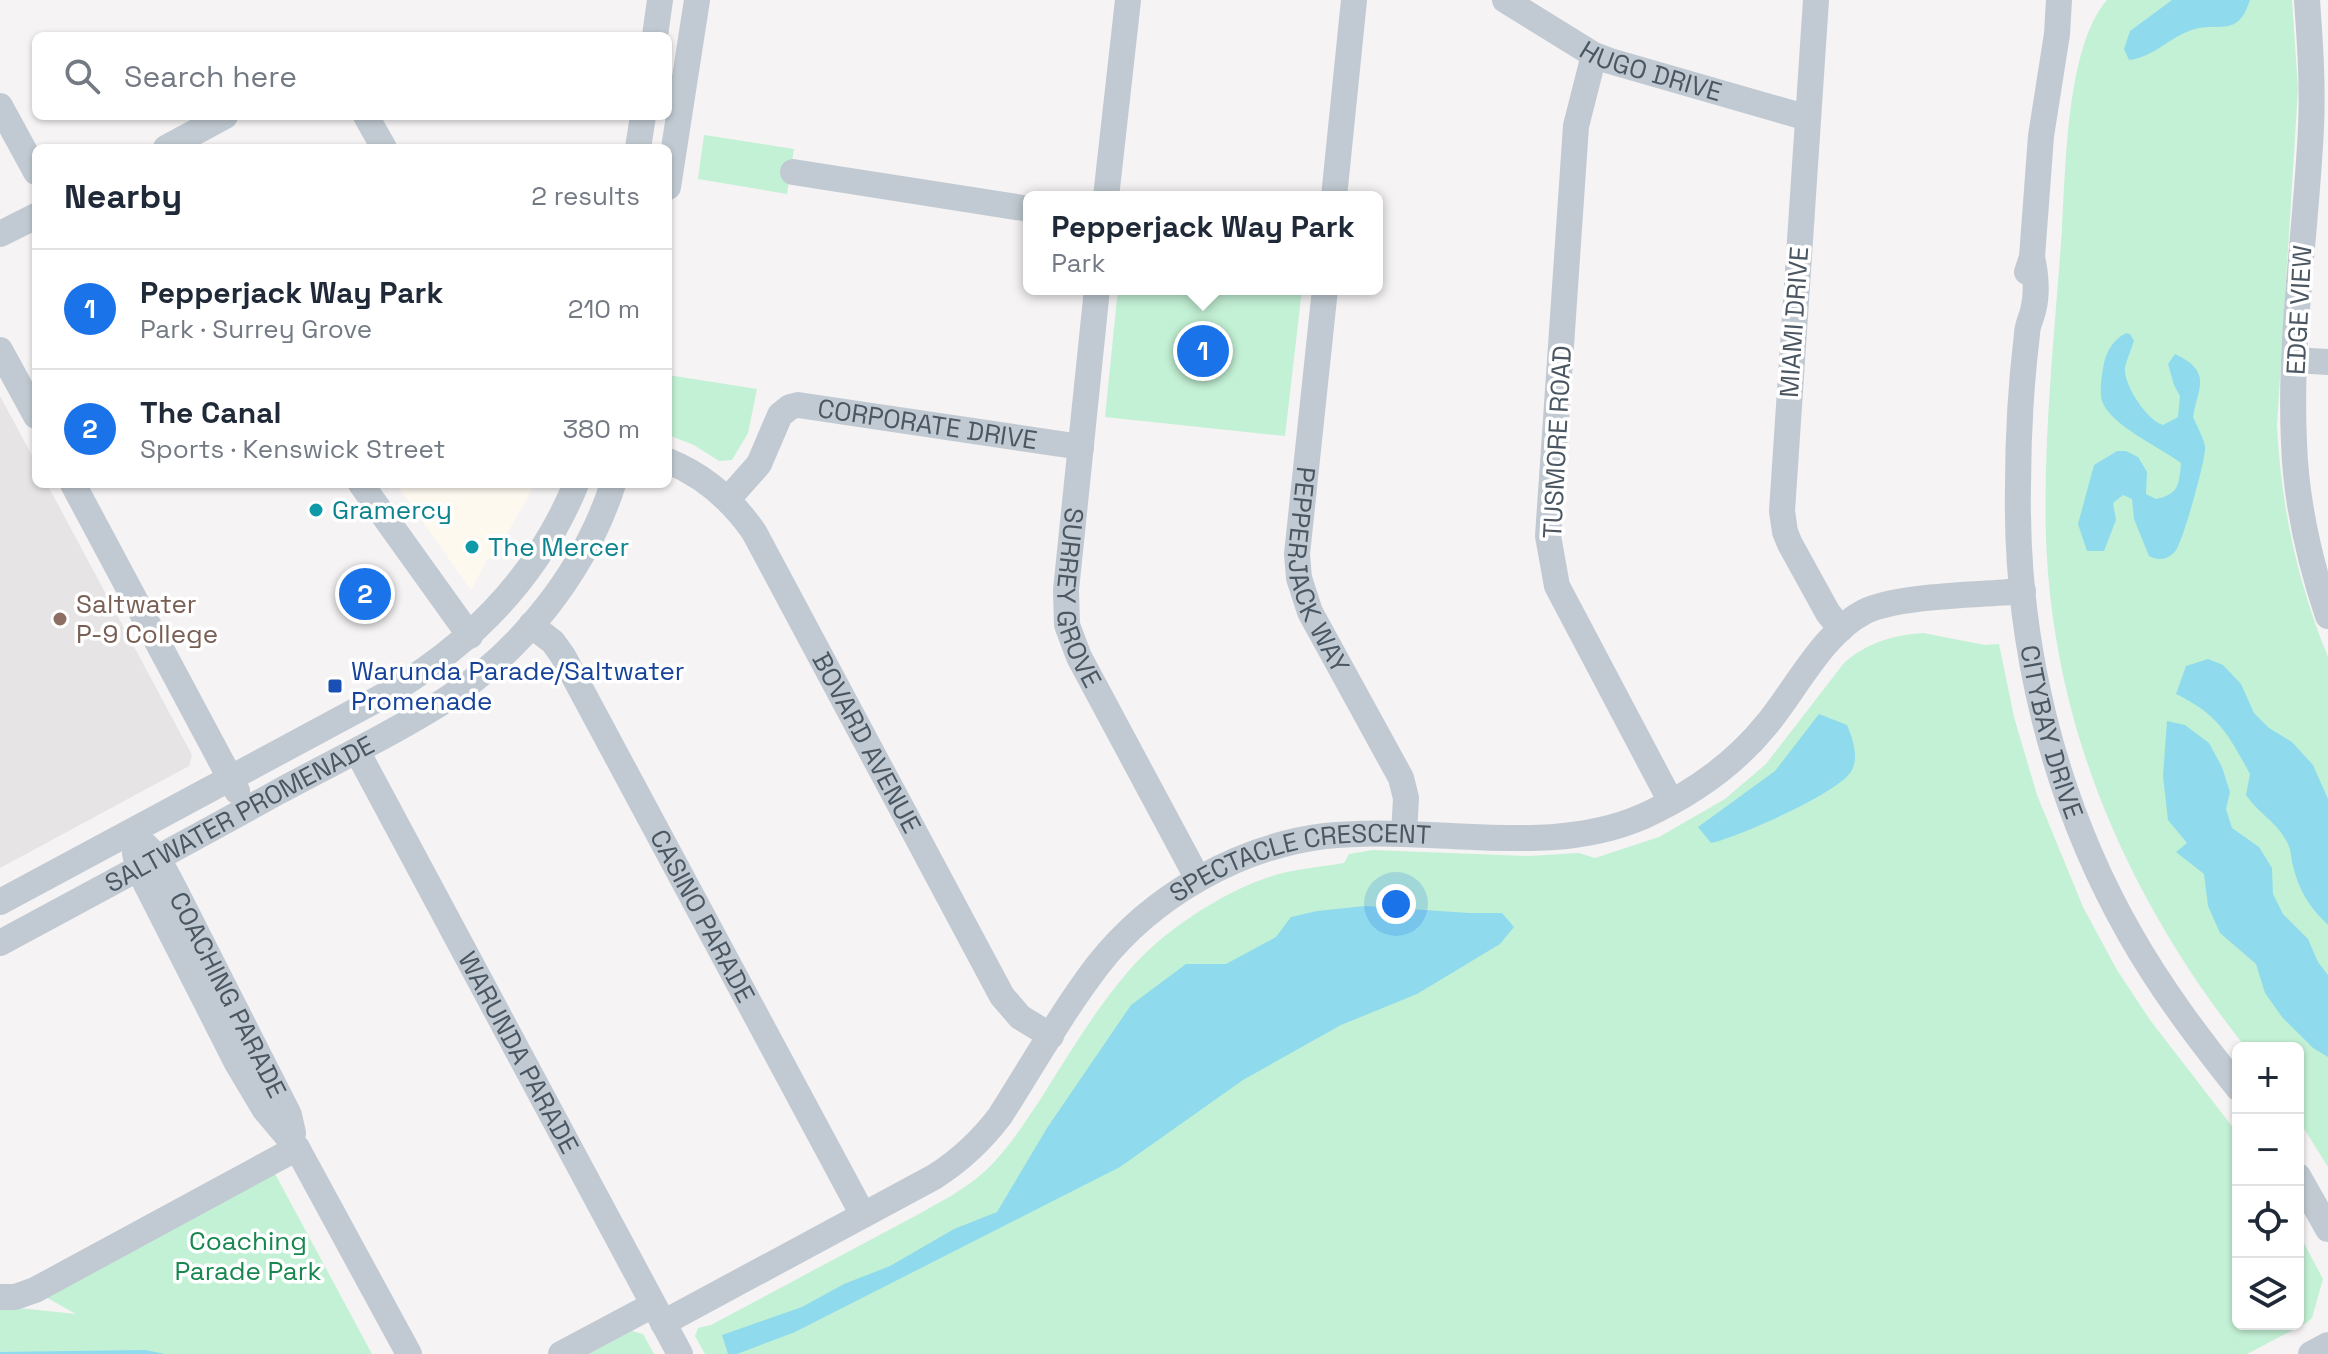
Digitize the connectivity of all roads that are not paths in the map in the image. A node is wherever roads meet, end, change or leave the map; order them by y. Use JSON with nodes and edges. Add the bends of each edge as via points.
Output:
{"nodes":[{"id":1,"x":660,"y":0,"type":"edge"},
{"id":2,"x":697,"y":0,"type":"edge"},
{"id":3,"x":1128,"y":0,"type":"edge"},
{"id":4,"x":1354,"y":0,"type":"edge"},
{"id":5,"x":1505,"y":0,"type":"edge"},
{"id":6,"x":1816,"y":0,"type":"edge"},
{"id":7,"x":2059,"y":0,"type":"edge"},
{"id":8,"x":2074,"y":0,"type":"edge"},
{"id":9,"x":2307,"y":0,"type":"edge"},
{"id":10,"x":656,"y":32,"type":"edge"},
{"id":11,"x":2057,"y":34,"type":"junction"},
{"id":12,"x":1594,"y":55,"type":"junction"},
{"id":13,"x":0,"y":106,"type":"edge"},
{"id":14,"x":1808,"y":118,"type":"junction"},
{"id":15,"x":218,"y":120,"type":"edge"},
{"id":16,"x":368,"y":120,"type":"edge"},
{"id":17,"x":642,"y":120,"type":"edge"},
{"id":18,"x":2320,"y":129,"type":"edge"},
{"id":19,"x":176,"y":144,"type":"edge"},
{"id":20,"x":382,"y":144,"type":"edge"},
{"id":21,"x":639,"y":144,"type":"edge"},
{"id":22,"x":672,"y":161,"type":"edge"},
{"id":23,"x":32,"y":165,"type":"edge"},
{"id":24,"x":793,"y":172,"type":"dead end"},
{"id":25,"x":1107,"y":191,"type":"edge"},
{"id":26,"x":1335,"y":191,"type":"edge"},
{"id":27,"x":1023,"y":208,"type":"edge"},
{"id":28,"x":32,"y":218,"type":"edge"},
{"id":29,"x":0,"y":234,"type":"edge"},
{"id":30,"x":1096,"y":295,"type":"edge"},
{"id":31,"x":1324,"y":295,"type":"edge"},
{"id":32,"x":0,"y":350,"type":"edge"},
{"id":33,"x":2294,"y":360,"type":"junction"},
{"id":34,"x":2328,"y":362,"type":"edge"},
{"id":35,"x":32,"y":409,"type":"edge"},
{"id":36,"x":1081,"y":447,"type":"junction"},
{"id":37,"x":672,"y":463,"type":"edge"},
{"id":38,"x":75,"y":488,"type":"edge"},
{"id":39,"x":364,"y":488,"type":"edge"},
{"id":40,"x":574,"y":488,"type":"edge"},
{"id":41,"x":611,"y":488,"type":"edge"},
{"id":42,"x":728,"y":499,"type":"junction"},
{"id":43,"x":2023,"y":591,"type":"junction"},
{"id":44,"x":2328,"y":616,"type":"edge"},
{"id":45,"x":531,"y":625,"type":"junction"},
{"id":46,"x":1841,"y":629,"type":"junction"},
{"id":47,"x":470,"y":636,"type":"junction"},
{"id":48,"x":357,"y":751,"type":"junction"},
{"id":49,"x":230,"y":777,"type":"junction"},
{"id":50,"x":1671,"y":802,"type":"junction"},
{"id":51,"x":247,"y":809,"type":"junction"},
{"id":52,"x":130,"y":831,"type":"junction"},
{"id":53,"x":1404,"y":834,"type":"junction"},
{"id":54,"x":148,"y":863,"type":"junction"},
{"id":55,"x":1198,"y":879,"type":"junction"},
{"id":56,"x":0,"y":902,"type":"edge"},
{"id":57,"x":0,"y":943,"type":"edge"},
{"id":58,"x":1051,"y":1036,"type":"junction"},
{"id":59,"x":2232,"y":1080,"type":"edge"},
{"id":60,"x":297,"y":1148,"type":"junction"},
{"id":61,"x":2304,"y":1186,"type":"edge"},
{"id":62,"x":863,"y":1215,"type":"junction"},
{"id":63,"x":2328,"y":1229,"type":"edge"},
{"id":64,"x":0,"y":1297,"type":"edge"},
{"id":65,"x":658,"y":1314,"type":"junction"},
{"id":66,"x":2328,"y":1345,"type":"edge"},
{"id":67,"x":409,"y":1354,"type":"edge"},
{"id":68,"x":561,"y":1354,"type":"edge"},
{"id":69,"x":680,"y":1354,"type":"edge"},
{"id":70,"x":2311,"y":1354,"type":"edge"}],
"edges":[{"from":1,"to":10,"type":"street"},
{"from":2,"to":22,"type":"street"},
{"from":3,"to":25,"type":"street"},
{"from":4,"to":26,"type":"street"},
{"from":5,"to":12,"type":"street","name":"HUGO DRIVE"},
{"from":6,"to":14,"type":"street","name":"MIAMI DRIVE"},
{"from":7,"to":11,"type":"street","name":"CITYBAY DRIVE"},
{"from":8,"to":11,"type":"street","name":"CITYBAY DRIVE"},
{"from":9,"to":18,"type":"street","name":"EDGE VIEW"},
{"from":11,"to":43,"type":"street","name":"CITYBAY DRIVE","via":[[2041,136],[2032,257],[2036,296],[2027,330],[2017,487]]},
{"from":12,"to":14,"type":"street","name":"HUGO DRIVE"},
{"from":12,"to":50,"type":"street","name":"TUSMORE ROAD","via":[[1576,126],[1548,536],[1557,586]]},
{"from":13,"to":23,"type":"street"},
{"from":14,"to":46,"type":"street","name":"MIAMI DRIVE","via":[[1783,522],[1814,589]]},
{"from":15,"to":19,"type":"street"},
{"from":16,"to":20,"type":"street"},
{"from":17,"to":21,"type":"street"},
{"from":18,"to":33,"type":"street","name":"EDGE VIEW"},
{"from":24,"to":27,"type":"street"},
{"from":28,"to":29,"type":"street"},
{"from":30,"to":36,"type":"street","name":"SURREY GROVE"},
{"from":31,"to":53,"type":"street","name":"PEPPERJACK WAY","via":[[1297,554],[1299,578],[1310,612],[1401,778]]},
{"from":32,"to":35,"type":"street"},
{"from":33,"to":34,"type":"street"},
{"from":33,"to":44,"type":"street","name":"EDGE VIEW","via":[[2301,513]]},
{"from":36,"to":42,"type":"street","name":"CORPORATE DRIVE","via":[[798,405],[780,415],[759,464]]},
{"from":36,"to":55,"type":"street","name":"SURREY GROVE","via":[[1065,598],[1067,625],[1079,657]]},
{"from":37,"to":42,"type":"street","name":"BOVARD AVENUE"},
{"from":38,"to":49,"type":"street"},
{"from":39,"to":47,"type":"street"},
{"from":40,"to":47,"type":"street","name":"SALTWATER PROMENADE","via":[[534,564]]},
{"from":41,"to":45,"type":"street","name":"SALTWATER PROMENADE","via":[[582,555]]},
{"from":42,"to":58,"type":"street","name":"BOVARD AVENUE","via":[[764,548],[1002,996],[1020,1017]]},
{"from":43,"to":46,"type":"street","name":"SPECTACLE CRESCENT","via":[[1892,603],[1866,611]]},
{"from":43,"to":59,"type":"street","name":"CITYBAY DRIVE","via":[[2033,670],[2053,754],[2101,878],[2174,1005]]},
{"from":45,"to":48,"type":"street","name":"SALTWATER PROMENADE","via":[[465,686]]},
{"from":45,"to":62,"type":"street","name":"CASINO PARADE","via":[[563,656]]},
{"from":46,"to":50,"type":"street","name":"SPECTACLE CRESCENT","via":[[1750,744],[1701,786]]},
{"from":47,"to":49,"type":"street","name":"SALTWATER PROMENADE","via":[[398,687]]},
{"from":48,"to":51,"type":"street","name":"SALTWATER PROMENADE"},
{"from":48,"to":65,"type":"street","name":"WARUNDA PARADE"},
{"from":49,"to":51,"type":"street"},
{"from":49,"to":52,"type":"street","name":"SALTWATER PROMENADE"},
{"from":50,"to":53,"type":"street","name":"SPECTACLE CRESCENT","via":[[1625,823],[1558,838]]},
{"from":51,"to":54,"type":"street","name":"SALTWATER PROMENADE"},
{"from":52,"to":54,"type":"street","name":"COACHING PARADE"},
{"from":52,"to":56,"type":"street","name":"SALTWATER PROMENADE"},
{"from":53,"to":55,"type":"street","name":"SPECTACLE CRESCENT","via":[[1346,834],[1292,843],[1240,858]]},
{"from":54,"to":57,"type":"street","name":"SALTWATER PROMENADE"},
{"from":54,"to":60,"type":"street","name":"COACHING PARADE","via":[[237,1063],[265,1110]]},
{"from":55,"to":58,"type":"street","name":"SPECTACLE CRESCENT","via":[[1147,915],[1113,948]]},
{"from":58,"to":62,"type":"street","name":"SPECTACLE CRESCENT","via":[[974,1147],[934,1177]]},
{"from":60,"to":64,"type":"street","via":[[35,1290]]},
{"from":60,"to":67,"type":"street","name":"COACHING PARADE"},
{"from":61,"to":63,"type":"street"},
{"from":62,"to":65,"type":"street","name":"SPECTACLE CRESCENT"},
{"from":65,"to":68,"type":"street","name":"SPECTACLE CRESCENT"},
{"from":65,"to":69,"type":"street","name":"WARUNDA PARADE"},
{"from":66,"to":70,"type":"street"}]}
